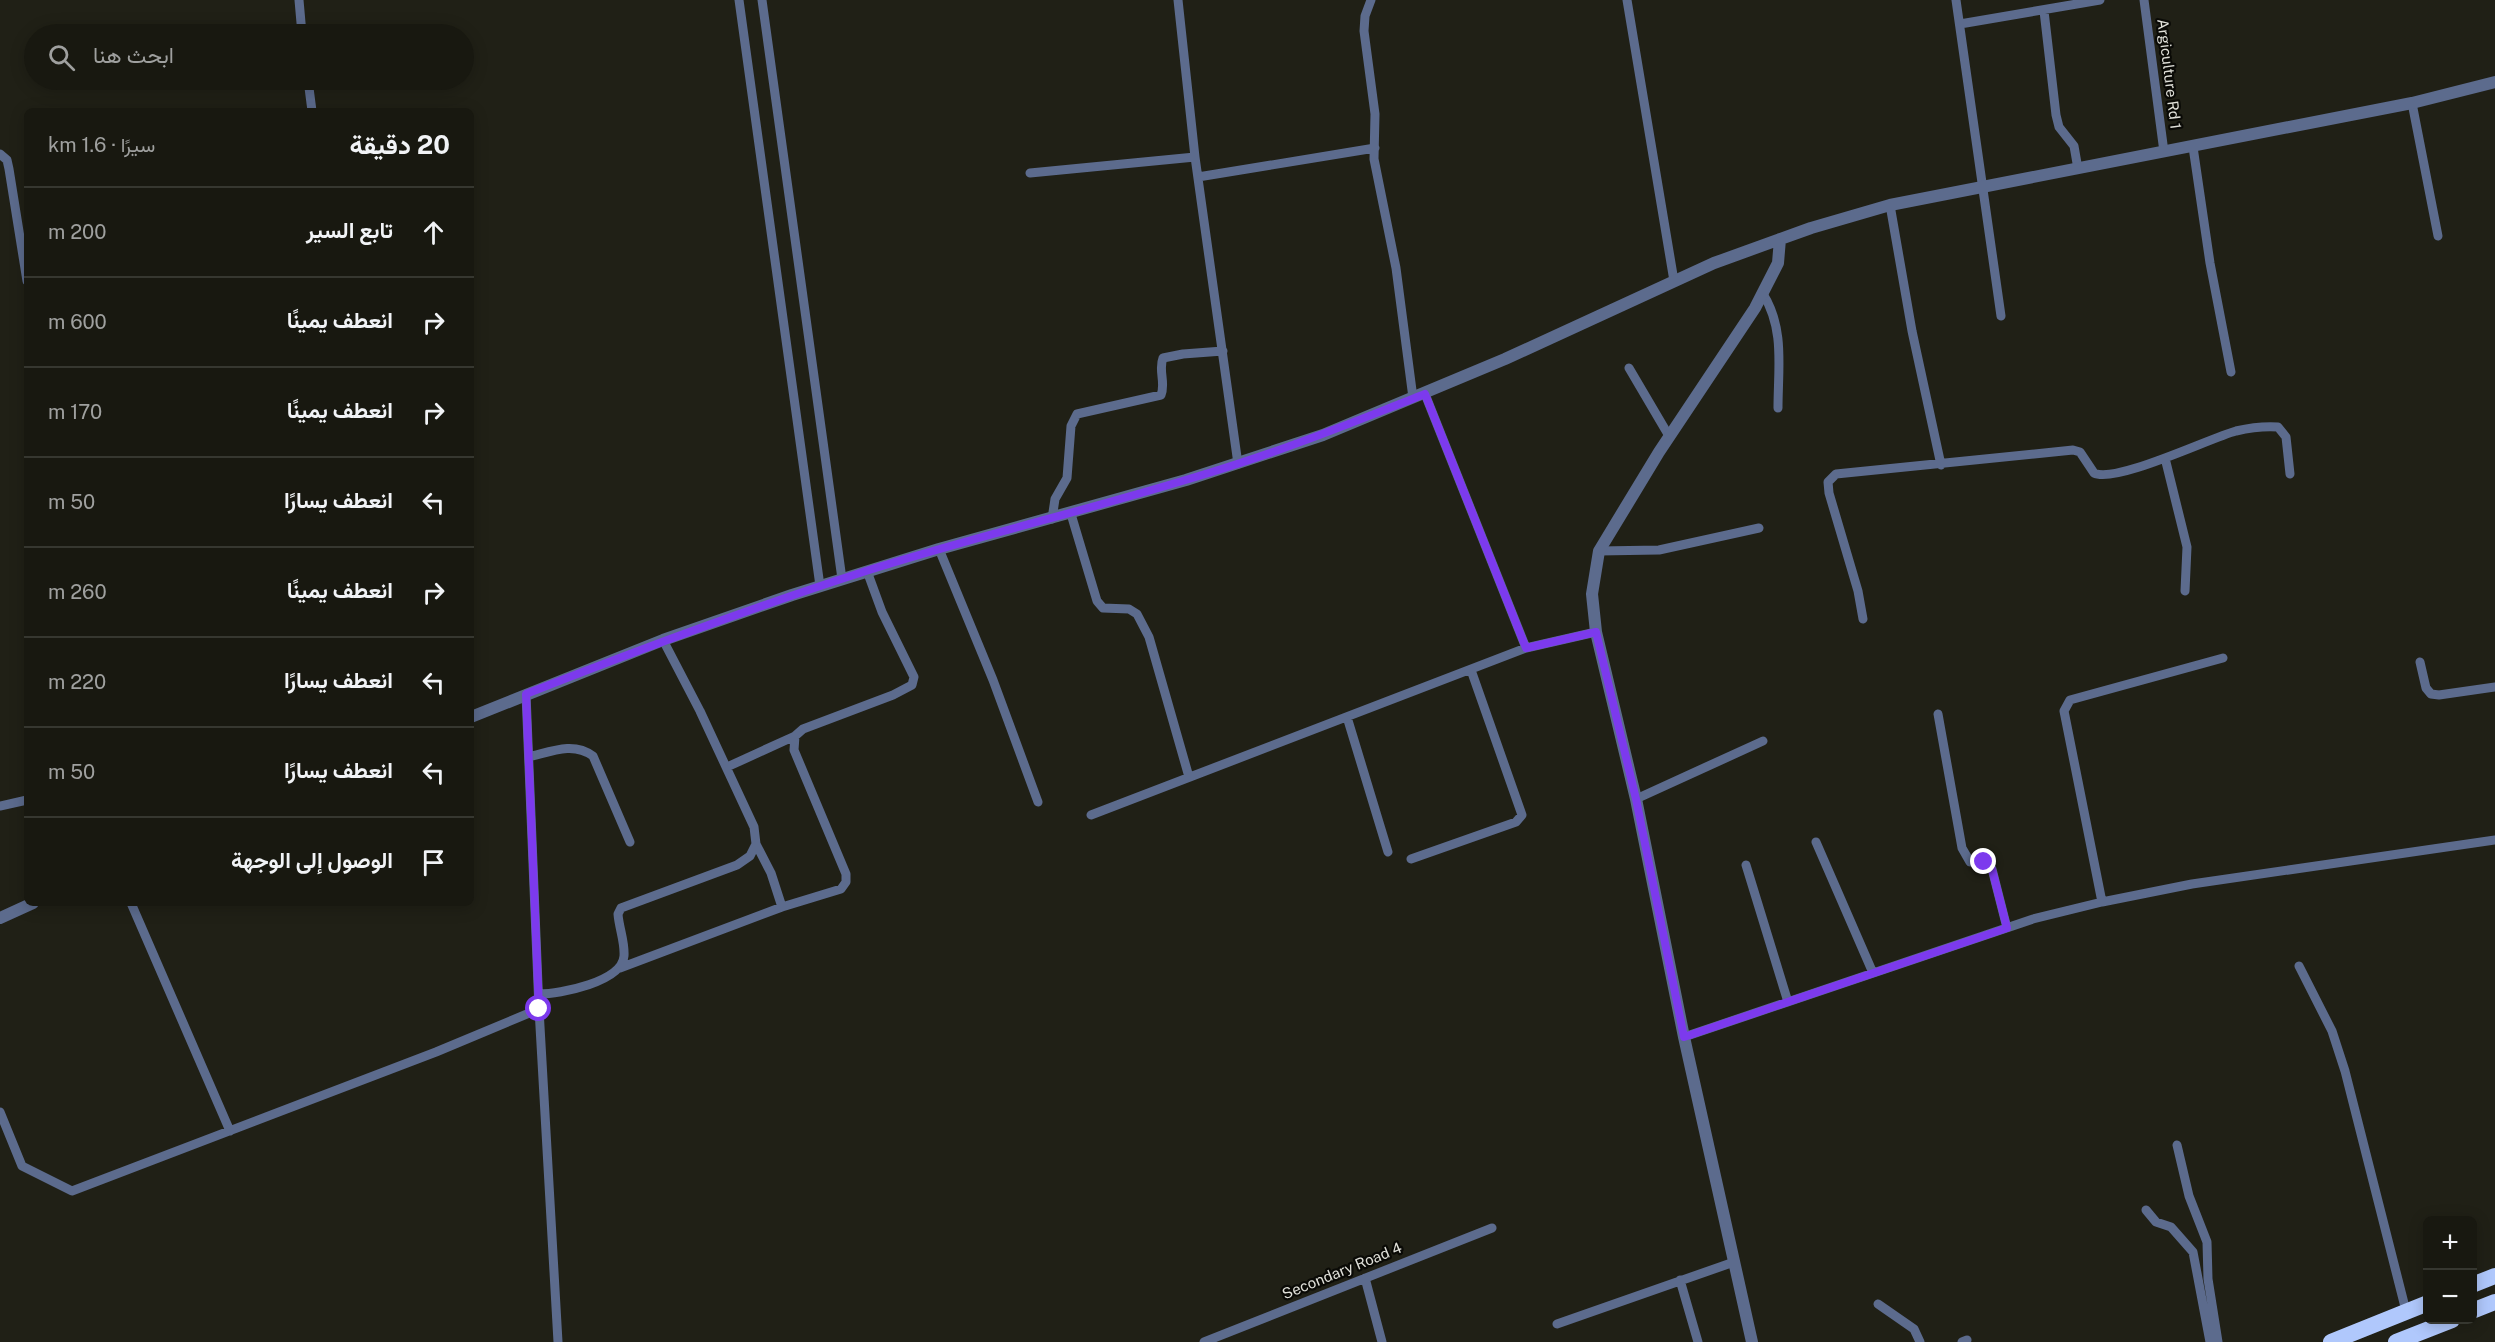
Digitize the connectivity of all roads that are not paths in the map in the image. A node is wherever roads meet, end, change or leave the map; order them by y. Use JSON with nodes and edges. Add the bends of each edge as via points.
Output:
{"nodes":[{"id":1,"x":299,"y":0,"type":"edge"},
{"id":2,"x":739,"y":0,"type":"edge"},
{"id":3,"x":762,"y":0,"type":"edge"},
{"id":4,"x":1178,"y":0,"type":"edge"},
{"id":5,"x":1371,"y":0,"type":"edge"},
{"id":6,"x":1627,"y":0,"type":"edge"},
{"id":7,"x":1956,"y":0,"type":"edge"},
{"id":8,"x":2100,"y":0,"type":"edge"},
{"id":9,"x":2144,"y":0,"type":"edge"},
{"id":10,"x":2044,"y":10,"type":"junction"},
{"id":11,"x":301,"y":24,"type":"edge"},
{"id":12,"x":1960,"y":24,"type":"junction"},
{"id":13,"x":2495,"y":82,"type":"edge"},
{"id":14,"x":309,"y":90,"type":"edge"},
{"id":15,"x":2412,"y":103,"type":"junction"},
{"id":16,"x":312,"y":108,"type":"edge"},
{"id":17,"x":2193,"y":147,"type":"junction"},
{"id":18,"x":1374,"y":148,"type":"junction"},
{"id":19,"x":2164,"y":152,"type":"junction"},
{"id":20,"x":0,"y":154,"type":"edge"},
{"id":21,"x":1195,"y":157,"type":"junction"},
{"id":22,"x":2078,"y":169,"type":"junction"},
{"id":23,"x":1030,"y":173,"type":"dead end"},
{"id":24,"x":1198,"y":177,"type":"junction"},
{"id":25,"x":1982,"y":187,"type":"junction"},
{"id":26,"x":1890,"y":205,"type":"junction"},
{"id":27,"x":2438,"y":236,"type":"dead end"},
{"id":28,"x":1780,"y":239,"type":"junction"},
{"id":29,"x":24,"y":262,"type":"edge"},
{"id":30,"x":1674,"y":281,"type":"junction"},
{"id":31,"x":1762,"y":294,"type":"junction"},
{"id":32,"x":2001,"y":316,"type":"dead end"},
{"id":33,"x":1223,"y":351,"type":"junction"},
{"id":34,"x":1629,"y":368,"type":"dead end"},
{"id":35,"x":2231,"y":372,"type":"dead end"},
{"id":36,"x":1419,"y":396,"type":"junction"},
{"id":37,"x":1778,"y":408,"type":"dead end"},
{"id":38,"x":1670,"y":436,"type":"junction"},
{"id":39,"x":2165,"y":458,"type":"junction"},
{"id":40,"x":1238,"y":464,"type":"junction"},
{"id":41,"x":1941,"y":465,"type":"junction"},
{"id":42,"x":2290,"y":474,"type":"dead end"},
{"id":43,"x":1071,"y":514,"type":"junction"},
{"id":44,"x":1052,"y":519,"type":"junction"},
{"id":45,"x":1759,"y":528,"type":"dead end"},
{"id":46,"x":939,"y":549,"type":"junction"},
{"id":47,"x":1599,"y":551,"type":"junction"},
{"id":48,"x":867,"y":571,"type":"junction"},
{"id":49,"x":842,"y":579,"type":"junction"},
{"id":50,"x":820,"y":586,"type":"junction"},
{"id":51,"x":2185,"y":591,"type":"dead end"},
{"id":52,"x":1863,"y":619,"type":"dead end"},
{"id":53,"x":1596,"y":632,"type":"junction"},
{"id":54,"x":663,"y":640,"type":"junction"},
{"id":55,"x":1526,"y":648,"type":"junction"},
{"id":56,"x":2223,"y":658,"type":"dead end"},
{"id":57,"x":2420,"y":662,"type":"dead end"},
{"id":58,"x":1471,"y":670,"type":"junction"},
{"id":59,"x":2495,"y":687,"type":"edge"},
{"id":60,"x":526,"y":694,"type":"junction"},
{"id":61,"x":1938,"y":714,"type":"dead end"},
{"id":62,"x":474,"y":716,"type":"edge"},
{"id":63,"x":1347,"y":717,"type":"junction"},
{"id":64,"x":795,"y":736,"type":"junction"},
{"id":65,"x":1763,"y":741,"type":"dead end"},
{"id":66,"x":529,"y":757,"type":"junction"},
{"id":67,"x":727,"y":767,"type":"junction"},
{"id":68,"x":1189,"y":777,"type":"junction"},
{"id":69,"x":1636,"y":799,"type":"junction"},
{"id":70,"x":24,"y":801,"type":"edge"},
{"id":71,"x":1038,"y":802,"type":"dead end"},
{"id":72,"x":0,"y":806,"type":"edge"},
{"id":73,"x":1091,"y":816,"type":"dead end"},
{"id":74,"x":2495,"y":840,"type":"edge"},
{"id":75,"x":630,"y":842,"type":"dead end"},
{"id":76,"x":1816,"y":842,"type":"dead end"},
{"id":77,"x":756,"y":844,"type":"junction"},
{"id":78,"x":1388,"y":852,"type":"dead end"},
{"id":79,"x":1411,"y":859,"type":"dead end"},
{"id":80,"x":1746,"y":865,"type":"dead end"},
{"id":81,"x":2102,"y":902,"type":"junction"},
{"id":82,"x":26,"y":906,"type":"edge"},
{"id":83,"x":132,"y":906,"type":"edge"},
{"id":84,"x":782,"y":908,"type":"junction"},
{"id":85,"x":0,"y":918,"type":"edge"},
{"id":86,"x":2007,"y":928,"type":"junction"},
{"id":87,"x":2299,"y":966,"type":"dead end"},
{"id":88,"x":620,"y":968,"type":"junction"},
{"id":89,"x":1873,"y":973,"type":"junction"},
{"id":90,"x":539,"y":994,"type":"junction"},
{"id":91,"x":1788,"y":1002,"type":"junction"},
{"id":92,"x":539,"y":1009,"type":"junction"},
{"id":93,"x":1684,"y":1037,"type":"junction"},
{"id":94,"x":0,"y":1112,"type":"edge"},
{"id":95,"x":230,"y":1131,"type":"junction"},
{"id":96,"x":2177,"y":1145,"type":"dead end"},
{"id":97,"x":2146,"y":1210,"type":"dead end"},
{"id":98,"x":1492,"y":1228,"type":"dead end"},
{"id":99,"x":1734,"y":1262,"type":"junction"},
{"id":100,"x":2495,"y":1276,"type":"edge"},
{"id":101,"x":1365,"y":1278,"type":"junction"},
{"id":102,"x":1680,"y":1280,"type":"junction"},
{"id":103,"x":2477,"y":1283,"type":"edge"},
{"id":104,"x":2495,"y":1302,"type":"edge"},
{"id":105,"x":1878,"y":1304,"type":"dead end"},
{"id":106,"x":2423,"y":1305,"type":"edge"},
{"id":107,"x":2477,"y":1309,"type":"edge"},
{"id":108,"x":2406,"y":1311,"type":"junction"},
{"id":109,"x":1557,"y":1324,"type":"dead end"},
{"id":110,"x":2442,"y":1324,"type":"edge"},
{"id":111,"x":558,"y":1342,"type":"edge"},
{"id":112,"x":1204,"y":1342,"type":"edge"},
{"id":113,"x":1382,"y":1342,"type":"edge"},
{"id":114,"x":1698,"y":1342,"type":"edge"},
{"id":115,"x":1752,"y":1342,"type":"edge"},
{"id":116,"x":1920,"y":1342,"type":"edge"},
{"id":117,"x":2210,"y":1342,"type":"edge"},
{"id":118,"x":2218,"y":1342,"type":"edge"},
{"id":119,"x":2331,"y":1342,"type":"edge"},
{"id":120,"x":2396,"y":1342,"type":"edge"}],
"edges":[{"from":1,"to":11,"type":"street"},
{"from":2,"to":50,"type":"street"},
{"from":3,"to":49,"type":"street"},
{"from":4,"to":21,"type":"street"},
{"from":5,"to":18,"type":"street","via":[[1364,31],[1375,114]]},
{"from":6,"to":30,"type":"street"},
{"from":7,"to":12,"type":"street"},
{"from":8,"to":10,"type":"street"},
{"from":9,"to":19,"type":"street","name":"Argiculture Rd 1"},
{"from":10,"to":12,"type":"street"},
{"from":10,"to":22,"type":"street","via":[[2056,115],[2072,141]]},
{"from":12,"to":25,"type":"street"},
{"from":13,"to":15,"type":"street"},
{"from":14,"to":16,"type":"street"},
{"from":15,"to":17,"type":"street"},
{"from":15,"to":27,"type":"street"},
{"from":17,"to":19,"type":"street"},
{"from":17,"to":35,"type":"street"},
{"from":18,"to":24,"type":"street"},
{"from":18,"to":36,"type":"street"},
{"from":19,"to":22,"type":"street"},
{"from":20,"to":29,"type":"street","via":[[7,160]]},
{"from":21,"to":23,"type":"street"},
{"from":21,"to":24,"type":"street"},
{"from":22,"to":25,"type":"street"},
{"from":24,"to":33,"type":"street"},
{"from":25,"to":26,"type":"street"},
{"from":25,"to":32,"type":"street"},
{"from":26,"to":28,"type":"street"},
{"from":26,"to":41,"type":"street"},
{"from":28,"to":30,"type":"street"},
{"from":28,"to":31,"type":"street","via":[[1778,263]]},
{"from":30,"to":36,"type":"street"},
{"from":31,"to":37,"type":"street","via":[[1774,312],[1778,328]]},
{"from":31,"to":38,"type":"street"},
{"from":33,"to":40,"type":"street"},
{"from":33,"to":44,"type":"street","via":[[1163,358],[1161,394],[1077,414],[1071,426],[1067,478],[1055,499]]},
{"from":34,"to":38,"type":"street"},
{"from":36,"to":40,"type":"street"},
{"from":36,"to":55,"type":"street"},
{"from":38,"to":47,"type":"street"},
{"from":39,"to":41,"type":"street","via":[[2099,476],[2080,452],[2073,450]]},
{"from":39,"to":42,"type":"street","via":[[2237,431],[2278,427],[2286,437]]},
{"from":39,"to":51,"type":"street","via":[[2187,547]]},
{"from":40,"to":43,"type":"street"},
{"from":41,"to":52,"type":"street","via":[[1836,474],[1828,482]]},
{"from":43,"to":44,"type":"street"},
{"from":43,"to":68,"type":"street","via":[[1096,602],[1103,608],[1129,609],[1137,614],[1149,638]]},
{"from":44,"to":46,"type":"street"},
{"from":45,"to":47,"type":"street","via":[[1659,550]]},
{"from":46,"to":48,"type":"street"},
{"from":46,"to":71,"type":"street"},
{"from":47,"to":53,"type":"street","via":[[1592,594]]},
{"from":48,"to":49,"type":"street"},
{"from":48,"to":64,"type":"street","via":[[914,677],[912,685],[803,729]]},
{"from":49,"to":50,"type":"street"},
{"from":50,"to":54,"type":"street"},
{"from":53,"to":55,"type":"street"},
{"from":53,"to":69,"type":"street"},
{"from":54,"to":60,"type":"street"},
{"from":54,"to":67,"type":"street"},
{"from":55,"to":58,"type":"street"},
{"from":56,"to":81,"type":"street","via":[[2070,700],[2066,705],[2064,711]]},
{"from":57,"to":59,"type":"street","via":[[2431,694]]},
{"from":58,"to":63,"type":"street"},
{"from":58,"to":79,"type":"street","via":[[1521,815],[1516,822]]},
{"from":60,"to":62,"type":"street"},
{"from":60,"to":66,"type":"street"},
{"from":61,"to":86,"type":"street","via":[[1962,848],[1970,862],[1984,862],[1992,869]]},
{"from":63,"to":68,"type":"street"},
{"from":63,"to":78,"type":"street"},
{"from":64,"to":67,"type":"street"},
{"from":64,"to":84,"type":"street","via":[[794,750],[846,882],[842,889]]},
{"from":65,"to":69,"type":"street"},
{"from":66,"to":75,"type":"street","via":[[571,747],[592,756]]},
{"from":66,"to":90,"type":"street"},
{"from":67,"to":77,"type":"street","via":[[754,827]]},
{"from":68,"to":73,"type":"street"},
{"from":69,"to":93,"type":"street"},
{"from":70,"to":72,"type":"street"},
{"from":74,"to":81,"type":"street","via":[[2192,884]]},
{"from":76,"to":89,"type":"street"},
{"from":77,"to":84,"type":"street"},
{"from":77,"to":88,"type":"street","via":[[750,856],[738,865],[621,908],[618,914],[624,957]]},
{"from":80,"to":91,"type":"street"},
{"from":81,"to":86,"type":"street"},
{"from":82,"to":85,"type":"street"},
{"from":83,"to":95,"type":"street"},
{"from":84,"to":88,"type":"street"},
{"from":86,"to":89,"type":"street"},
{"from":87,"to":108,"type":"street","via":[[2332,1032],[2345,1071]]},
{"from":88,"to":90,"type":"street","via":[[605,978],[565,992]]},
{"from":89,"to":91,"type":"street"},
{"from":90,"to":92,"type":"street"},
{"from":91,"to":93,"type":"street"},
{"from":92,"to":95,"type":"street"},
{"from":92,"to":111,"type":"street"},
{"from":93,"to":99,"type":"street"},
{"from":94,"to":95,"type":"street","via":[[22,1166],[72,1191]]},
{"from":96,"to":118,"type":"street","via":[[2189,1197],[2207,1242],[2208,1279]]},
{"from":97,"to":117,"type":"street","via":[[2156,1222],[2171,1227],[2193,1252]]},
{"from":98,"to":101,"type":"street","name":"Secondary Road 4"},
{"from":99,"to":102,"type":"street"},
{"from":99,"to":115,"type":"street"},
{"from":100,"to":103,"type":"highway"},
{"from":101,"to":112,"type":"street","name":"Secondary Road 4"},
{"from":101,"to":113,"type":"street"},
{"from":102,"to":109,"type":"street"},
{"from":102,"to":114,"type":"street"},
{"from":104,"to":107,"type":"highway"},
{"from":105,"to":116,"type":"street","via":[[1914,1329]]},
{"from":106,"to":108,"type":"highway"},
{"from":108,"to":119,"type":"highway"},
{"from":110,"to":120,"type":"highway"}]}
